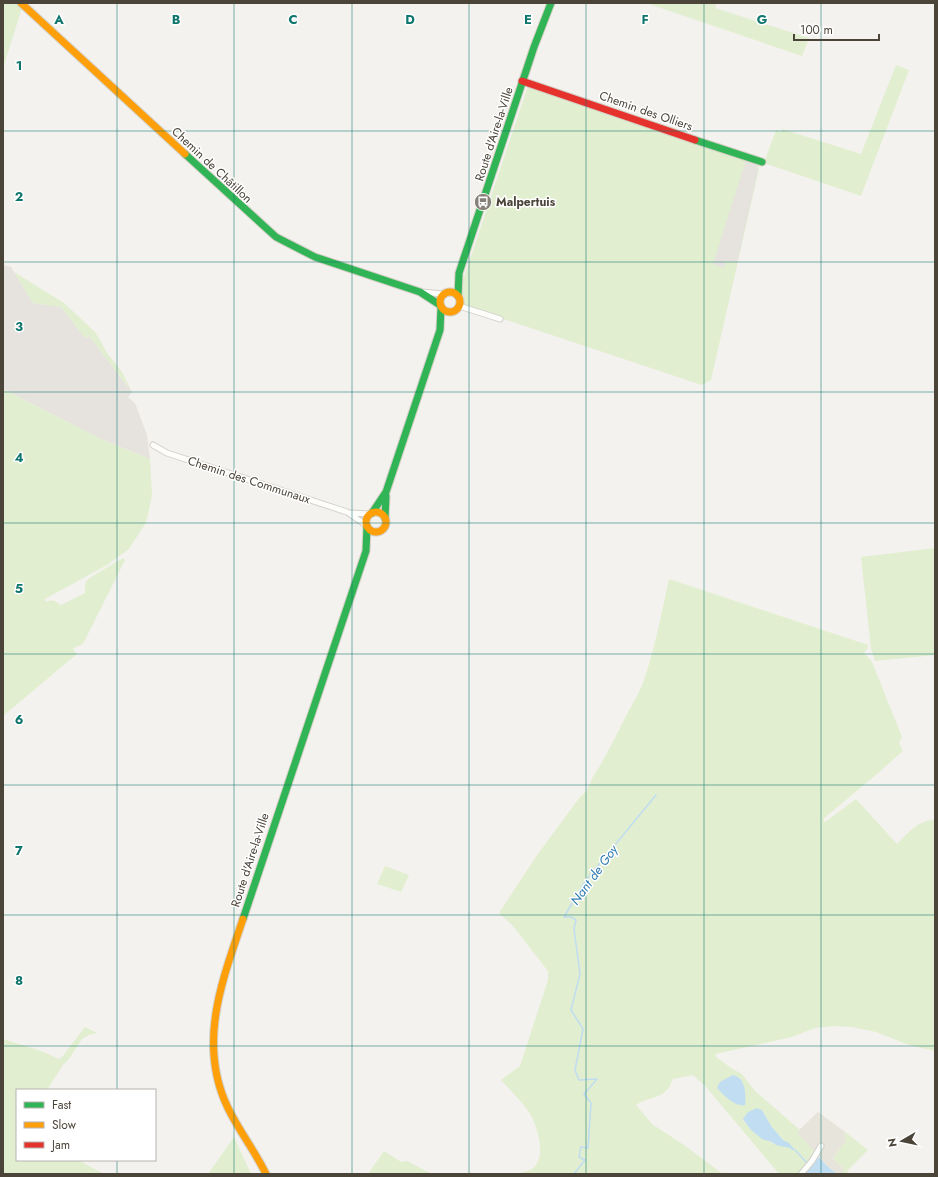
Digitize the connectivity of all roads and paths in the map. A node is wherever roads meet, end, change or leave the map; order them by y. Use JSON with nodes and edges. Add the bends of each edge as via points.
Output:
{"nodes":[{"id":1,"x":21,"y":3,"type":"edge"},
{"id":2,"x":551,"y":3,"type":"edge"},
{"id":3,"x":522,"y":81,"type":"junction"},
{"id":4,"x":762,"y":162,"type":"dead end"},
{"id":5,"x":459,"y":273,"type":"junction"},
{"id":6,"x":420,"y":292,"type":"junction"},
{"id":7,"x":445,"y":293,"type":"junction"},
{"id":8,"x":458,"y":296,"type":"junction"},
{"id":9,"x":441,"y":306,"type":"junction"},
{"id":10,"x":459,"y":306,"type":"junction"},
{"id":11,"x":453,"y":312,"type":"junction"},
{"id":12,"x":500,"y":319,"type":"dead end"},
{"id":13,"x":440,"y":330,"type":"junction"},
{"id":14,"x":153,"y":445,"type":"dead end"},
{"id":15,"x":386,"y":492,"type":"junction"},
{"id":16,"x":347,"y":512,"type":"junction"},
{"id":17,"x":371,"y":513,"type":"junction"},
{"id":18,"x":385,"y":518,"type":"junction"},
{"id":19,"x":367,"y":526,"type":"junction"},
{"id":20,"x":380,"y":531,"type":"junction"},
{"id":21,"x":366,"y":551,"type":"junction"},
{"id":22,"x":821,"y":1146,"type":"dead end"},
{"id":23,"x":266,"y":1174,"type":"edge"},
{"id":24,"x":801,"y":1174,"type":"edge"}],
"edges":[{"from":1,"to":6,"type":"main road","name":"Chemin de Châtillon","via":[[276,237],[315,257]]},
{"from":2,"to":3,"type":"main road","name":"Route d'Aire-la-Ville"},
{"from":3,"to":4,"type":"main road","name":"Chemin des Olliers"},
{"from":3,"to":5,"type":"main road","name":"Route d'Aire-la-Ville"},
{"from":5,"to":7,"type":"main road","name":"Route d'Aire-la-Ville"},
{"from":5,"to":8,"type":"main road","name":"Route d'Aire-la-Ville"},
{"from":6,"to":7,"type":"street","name":"Chemin de Châtillon"},
{"from":6,"to":9,"type":"main road","name":"Chemin de Châtillon"},
{"from":7,"to":8,"type":"main road","via":[[452,292]]},
{"from":7,"to":9,"type":"main road","via":[[440,299]]},
{"from":8,"to":10,"type":"main road"},
{"from":9,"to":11,"type":"main road","via":[[445,311]]},
{"from":9,"to":13,"type":"main road"},
{"from":10,"to":11,"type":"main road"},
{"from":10,"to":12,"type":"street"},
{"from":11,"to":13,"type":"main road"},
{"from":13,"to":15,"type":"main road"},
{"from":14,"to":16,"type":"street","name":"Chemin des Communaux","via":[[167,453]]},
{"from":15,"to":17,"type":"main road"},
{"from":15,"to":18,"type":"main road"},
{"from":16,"to":17,"type":"street","name":"Chemin des Communaux"},
{"from":16,"to":19,"type":"street","name":"Chemin des Communaux"},
{"from":17,"to":18,"type":"main road","via":[[380,513]]},
{"from":17,"to":19,"type":"main road","via":[[366,520]]},
{"from":18,"to":20,"type":"main road","via":[[386,525]]},
{"from":19,"to":20,"type":"main road","via":[[373,532]]},
{"from":19,"to":21,"type":"main road","name":"Route d'Aire-la-Ville"},
{"from":20,"to":21,"type":"main road","name":"Route d'Aire-la-Ville"},
{"from":21,"to":23,"type":"main road","name":"Route d'Aire-la-Ville","via":[[230,956],[214,1012],[214,1056],[224,1100]]},
{"from":22,"to":24,"type":"street"}]}
